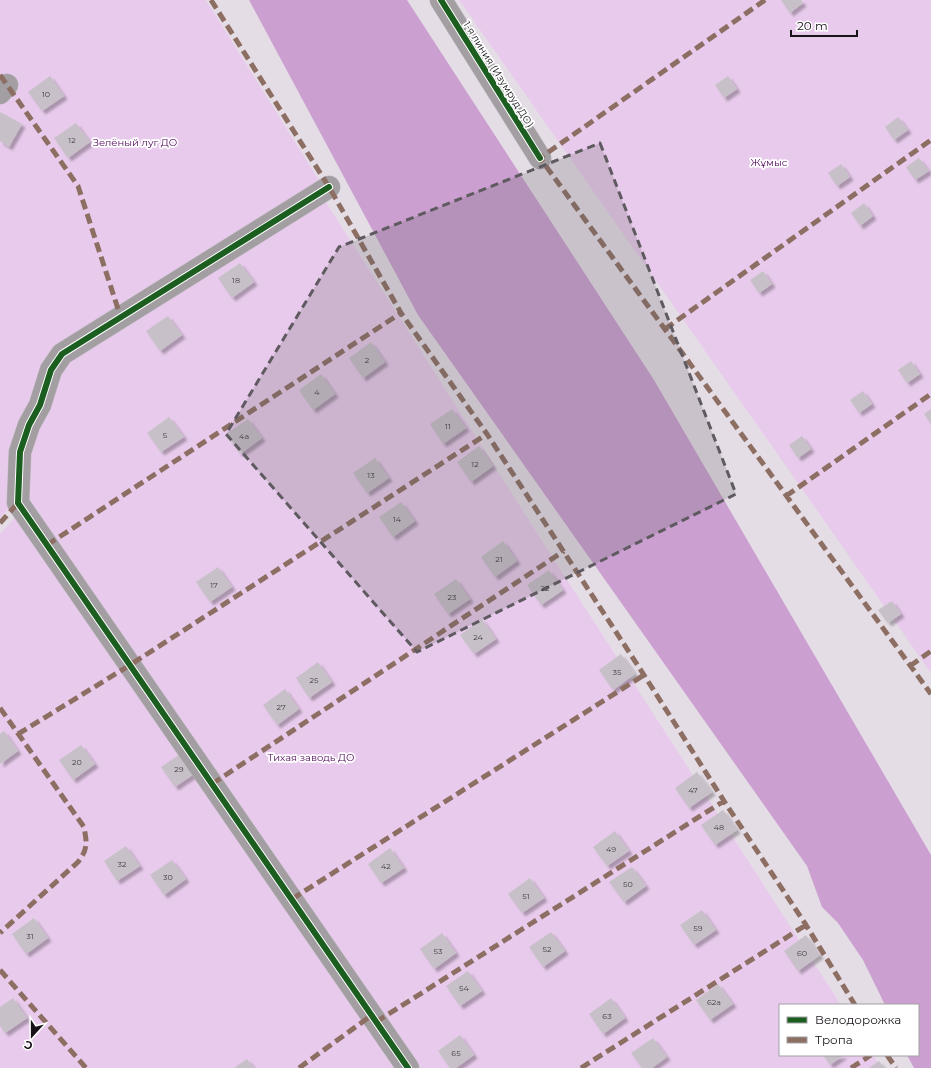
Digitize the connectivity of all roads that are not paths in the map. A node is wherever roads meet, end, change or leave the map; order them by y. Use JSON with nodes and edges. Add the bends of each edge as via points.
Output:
{"nodes":[{"id":1,"x":441,"y":0,"type":"edge"},
{"id":2,"x":540,"y":158,"type":"dead end"},
{"id":3,"x":329,"y":187,"type":"dead end"},
{"id":4,"x":408,"y":1068,"type":"edge"}],
"edges":[{"from":1,"to":2,"type":"street","name":"1-я линия (Изумруд ДО)"},
{"from":3,"to":4,"type":"street","via":[[62,354],[51,370],[40,405],[29,425],[20,452],[18,503]]}]}
